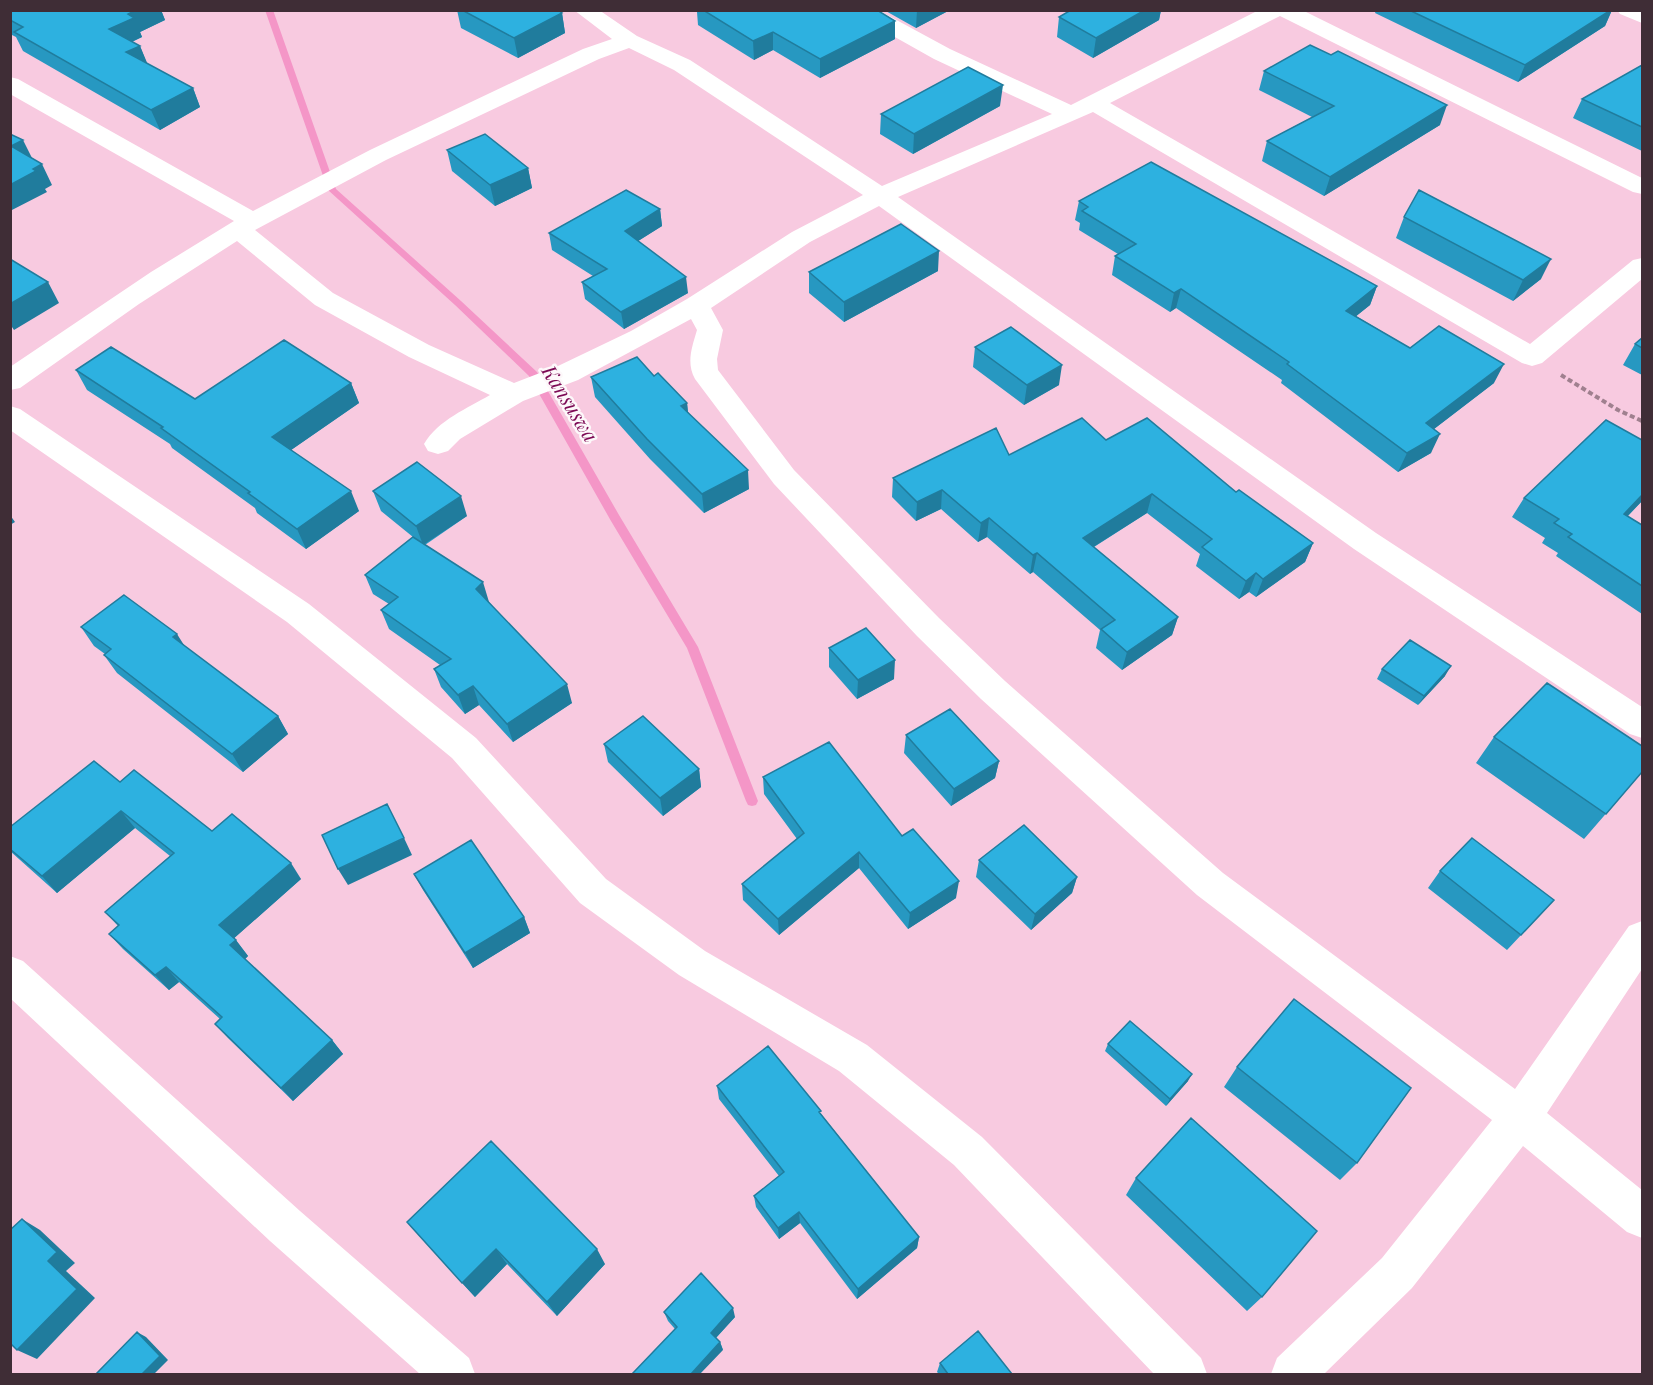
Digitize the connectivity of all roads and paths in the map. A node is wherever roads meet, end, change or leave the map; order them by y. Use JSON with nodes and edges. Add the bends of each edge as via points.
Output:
{"nodes":[{"id":1,"x":584,"y":10,"type":"edge"},
{"id":2,"x":861,"y":10,"type":"edge"},
{"id":3,"x":1276,"y":10,"type":"edge"},
{"id":4,"x":1284,"y":10,"type":"edge"},
{"id":5,"x":1627,"y":10,"type":"edge"},
{"id":6,"x":1642,"y":17,"type":"edge"},
{"id":7,"x":629,"y":41,"type":"junction"},
{"id":8,"x":10,"y":84,"type":"edge"},
{"id":9,"x":1082,"y":108,"type":"junction"},
{"id":10,"x":1642,"y":187,"type":"edge"},
{"id":11,"x":880,"y":196,"type":"junction"},
{"id":12,"x":246,"y":226,"type":"junction"},
{"id":13,"x":1642,"y":266,"type":"edge"},
{"id":14,"x":696,"y":305,"type":"junction"},
{"id":15,"x":1532,"y":357,"type":"junction"},
{"id":16,"x":10,"y":381,"type":"edge"},
{"id":17,"x":519,"y":392,"type":"junction"},
{"id":18,"x":10,"y":416,"type":"edge"},
{"id":19,"x":1642,"y":421,"type":"edge"},
{"id":20,"x":438,"y":444,"type":"dead end"},
{"id":21,"x":1642,"y":724,"type":"edge"},
{"id":22,"x":1642,"y":938,"type":"edge"},
{"id":23,"x":10,"y":973,"type":"edge"},
{"id":24,"x":1520,"y":1117,"type":"junction"},
{"id":25,"x":1642,"y":1217,"type":"edge"},
{"id":26,"x":453,"y":1374,"type":"edge"},
{"id":27,"x":1185,"y":1374,"type":"edge"},
{"id":28,"x":1293,"y":1374,"type":"edge"}],
"edges":[{"from":1,"to":7,"type":"street"},
{"from":2,"to":9,"type":"street","via":[[942,54]]},
{"from":3,"to":9,"type":"street"},
{"from":4,"to":10,"type":"street"},
{"from":5,"to":6,"type":"street"},
{"from":7,"to":11,"type":"street","via":[[682,65]]},
{"from":7,"to":12,"type":"street","via":[[591,54],[353,167]]},
{"from":8,"to":12,"type":"street"},
{"from":9,"to":11,"type":"street"},
{"from":9,"to":15,"type":"street"},
{"from":11,"to":14,"type":"street","via":[[801,237]]},
{"from":11,"to":21,"type":"street","via":[[1365,541]]},
{"from":12,"to":16,"type":"street","via":[[127,299]]},
{"from":12,"to":17,"type":"street","via":[[324,299],[419,351]]},
{"from":13,"to":15,"type":"street"},
{"from":14,"to":17,"type":"street","via":[[568,373]]},
{"from":14,"to":24,"type":"street","via":[[710,330],[705,372],[784,477],[928,627],[1210,884]]},
{"from":15,"to":19,"type":"path"},
{"from":17,"to":20,"type":"street","via":[[450,432]]},
{"from":18,"to":27,"type":"street","via":[[298,613],[464,748],[593,891],[692,963],[853,1058],[968,1150]]},
{"from":22,"to":24,"type":"street"},
{"from":23,"to":26,"type":"street","via":[[285,1226]]},
{"from":24,"to":25,"type":"street"},
{"from":24,"to":28,"type":"street","via":[[1397,1273]]}]}
